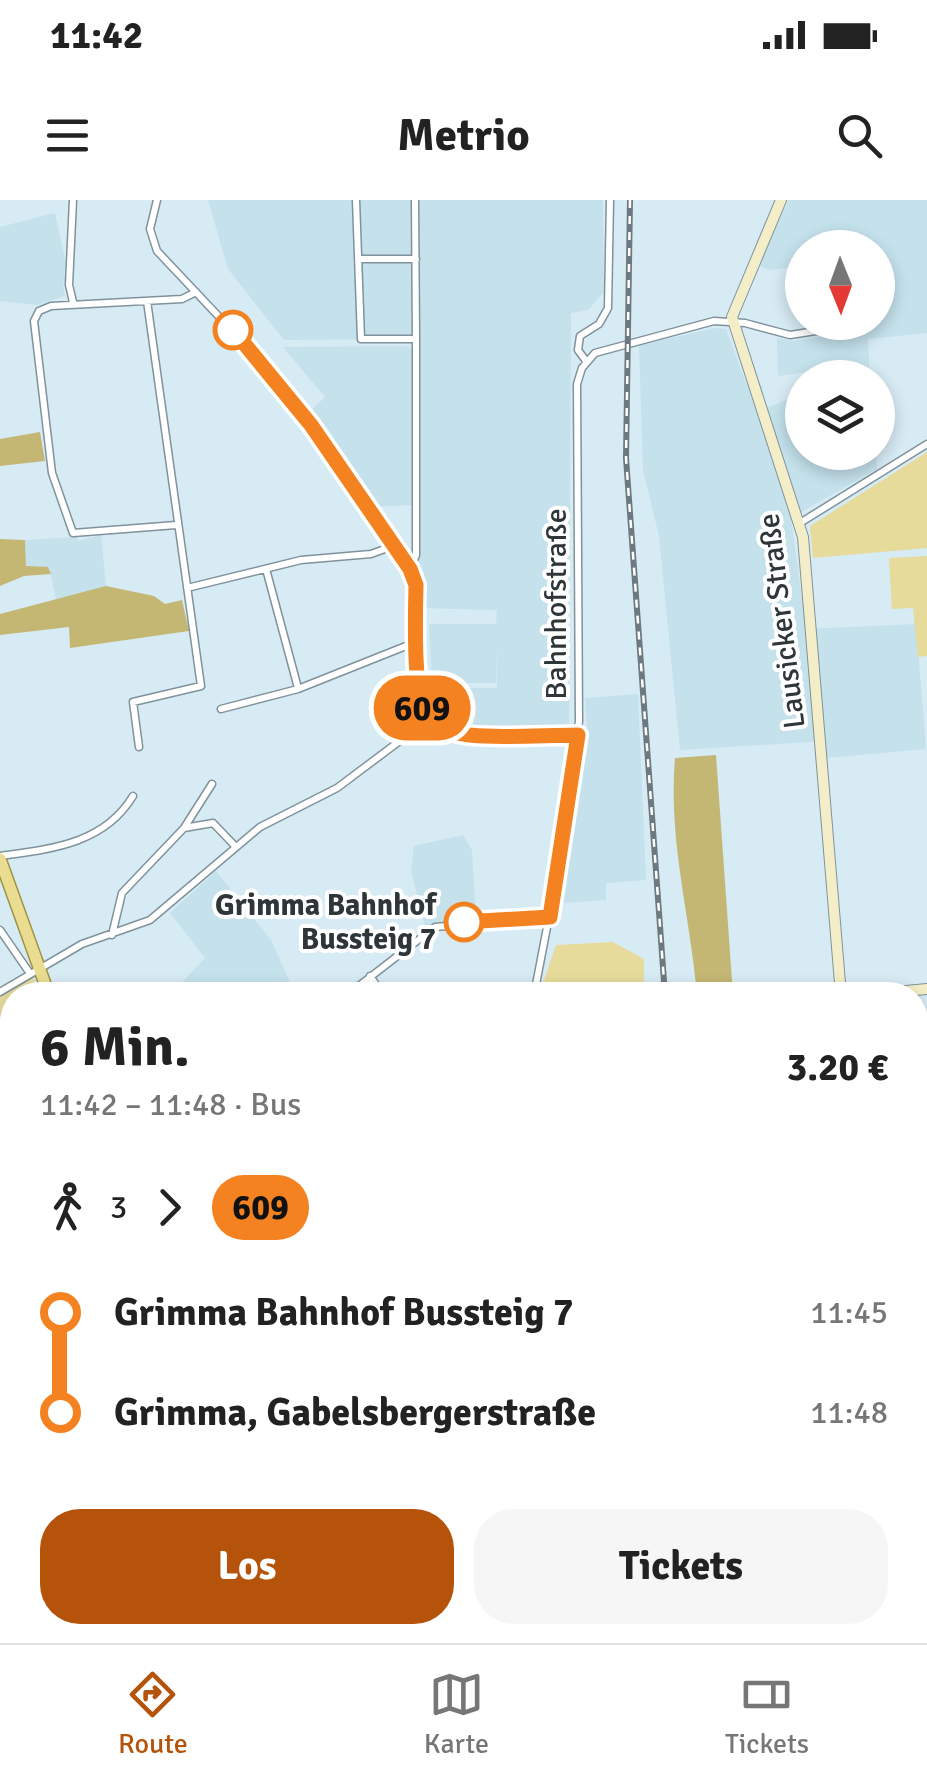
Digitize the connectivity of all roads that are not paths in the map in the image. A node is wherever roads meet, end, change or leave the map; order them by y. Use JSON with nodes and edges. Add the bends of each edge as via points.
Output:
{"nodes":[{"id":1,"x":73,"y":200,"type":"edge"},
{"id":2,"x":156,"y":200,"type":"edge"},
{"id":3,"x":356,"y":200,"type":"edge"},
{"id":4,"x":415,"y":200,"type":"edge"},
{"id":5,"x":610,"y":200,"type":"edge"},
{"id":6,"x":781,"y":200,"type":"edge"},
{"id":7,"x":416,"y":259,"type":"junction"},
{"id":8,"x":360,"y":260,"type":"junction"},
{"id":9,"x":196,"y":292,"type":"junction"},
{"id":10,"x":148,"y":301,"type":"junction"},
{"id":11,"x":73,"y":302,"type":"junction"},
{"id":12,"x":732,"y":321,"type":"junction"},
{"id":13,"x":785,"y":333,"type":"edge"},
{"id":14,"x":416,"y":338,"type":"junction"},
{"id":15,"x":586,"y":362,"type":"junction"},
{"id":16,"x":927,"y":444,"type":"edge"},
{"id":17,"x":800,"y":523,"type":"junction"},
{"id":18,"x":176,"y":525,"type":"junction"},
{"id":19,"x":393,"y":546,"type":"junction"},
{"id":20,"x":266,"y":569,"type":"junction"},
{"id":21,"x":410,"y":569,"type":"junction"},
{"id":22,"x":187,"y":588,"type":"junction"},
{"id":23,"x":416,"y":642,"type":"junction"},
{"id":24,"x":298,"y":689,"type":"junction"},
{"id":25,"x":222,"y":709,"type":"dead end"},
{"id":26,"x":428,"y":719,"type":"junction"},
{"id":27,"x":578,"y":735,"type":"junction"},
{"id":28,"x":138,"y":747,"type":"dead end"},
{"id":29,"x":212,"y":784,"type":"dead end"},
{"id":30,"x":133,"y":796,"type":"dead end"},
{"id":31,"x":184,"y":828,"type":"junction"},
{"id":32,"x":236,"y":847,"type":"junction"},
{"id":33,"x":0,"y":858,"type":"edge"},
{"id":34,"x":550,"y":917,"type":"junction"},
{"id":35,"x":0,"y":930,"type":"edge"},
{"id":36,"x":112,"y":935,"type":"junction"},
{"id":37,"x":34,"y":969,"type":"junction"},
{"id":38,"x":370,"y":976,"type":"junction"},
{"id":39,"x":15,"y":982,"type":"edge"},
{"id":40,"x":42,"y":982,"type":"edge"},
{"id":41,"x":363,"y":982,"type":"edge"},
{"id":42,"x":374,"y":982,"type":"edge"},
{"id":43,"x":537,"y":982,"type":"edge"},
{"id":44,"x":840,"y":982,"type":"edge"}],
"edges":[{"from":1,"to":11,"type":"street"},
{"from":2,"to":9,"type":"street","via":[[152,241]]},
{"from":3,"to":8,"type":"street"},
{"from":4,"to":7,"type":"street"},
{"from":5,"to":15,"type":"street","name":"Bahnhofstraße","via":[[610,298],[599,324],[580,336],[578,350]]},
{"from":6,"to":12,"type":"main road"},
{"from":7,"to":8,"type":"street"},
{"from":7,"to":14,"type":"street"},
{"from":8,"to":14,"type":"street","via":[[361,338]]},
{"from":9,"to":10,"type":"street"},
{"from":9,"to":19,"type":"street","via":[[283,387]]},
{"from":10,"to":11,"type":"street"},
{"from":10,"to":18,"type":"street"},
{"from":11,"to":18,"type":"street","via":[[43,308],[34,320],[52,472],[69,526],[74,533]]},
{"from":12,"to":13,"type":"street"},
{"from":12,"to":15,"type":"street","via":[[612,346]]},
{"from":12,"to":17,"type":"main road","name":"Lausicker Straße"},
{"from":14,"to":21,"type":"street","via":[[416,555]]},
{"from":15,"to":27,"type":"street","name":"Bahnhofstraße","via":[[577,384]]},
{"from":16,"to":17,"type":"street"},
{"from":17,"to":44,"type":"main road","name":"Lausicker Straße"},
{"from":18,"to":22,"type":"street"},
{"from":19,"to":20,"type":"street"},
{"from":19,"to":21,"type":"street"},
{"from":20,"to":22,"type":"street"},
{"from":20,"to":24,"type":"street"},
{"from":21,"to":23,"type":"street"},
{"from":22,"to":28,"type":"street","via":[[201,686],[133,702]]},
{"from":23,"to":24,"type":"street"},
{"from":23,"to":26,"type":"street","via":[[418,695]]},
{"from":24,"to":25,"type":"street"},
{"from":26,"to":27,"type":"street","via":[[460,736]]},
{"from":26,"to":32,"type":"street","via":[[337,788],[278,816]]},
{"from":27,"to":34,"type":"street","name":"Bahnhofstraße"},
{"from":29,"to":31,"type":"street"},
{"from":30,"to":33,"type":"street","via":[[111,824],[87,838]]},
{"from":31,"to":32,"type":"street","via":[[213,823]]},
{"from":31,"to":36,"type":"street","via":[[122,893]]},
{"from":32,"to":36,"type":"street","via":[[150,920]]},
{"from":33,"to":37,"type":"main road"},
{"from":34,"to":38,"type":"street","via":[[435,927]]},
{"from":34,"to":43,"type":"street","name":"Bahnhofstraße"},
{"from":35,"to":37,"type":"street"},
{"from":36,"to":37,"type":"street"},
{"from":37,"to":39,"type":"street"},
{"from":37,"to":40,"type":"main road"},
{"from":38,"to":41,"type":"street"},
{"from":38,"to":42,"type":"street"}]}
